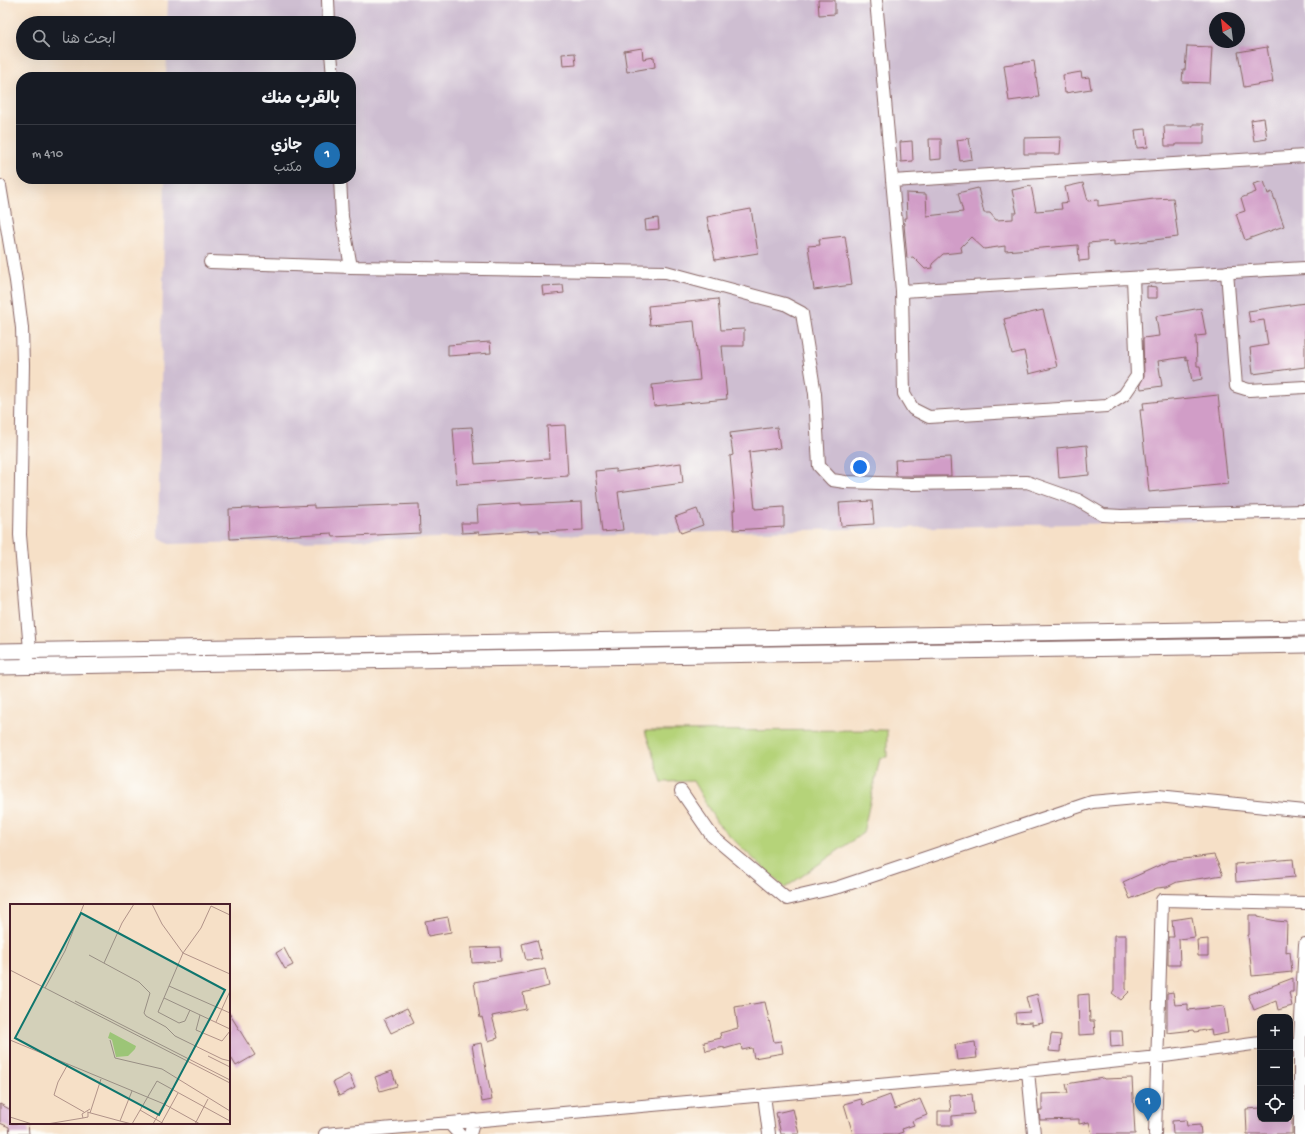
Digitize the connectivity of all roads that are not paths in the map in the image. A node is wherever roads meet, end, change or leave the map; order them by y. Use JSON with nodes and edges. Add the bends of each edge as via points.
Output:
{"nodes":[{"id":1,"x":328,"y":0,"type":"edge"},
{"id":2,"x":876,"y":0,"type":"edge"},
{"id":3,"x":329,"y":16,"type":"edge"},
{"id":4,"x":332,"y":60,"type":"edge"},
{"id":5,"x":333,"y":72,"type":"edge"},
{"id":6,"x":1305,"y":156,"type":"edge"},
{"id":7,"x":892,"y":181,"type":"junction"},
{"id":8,"x":340,"y":184,"type":"edge"},
{"id":9,"x":0,"y":186,"type":"edge"},
{"id":10,"x":210,"y":262,"type":"dead end"},
{"id":11,"x":351,"y":267,"type":"junction"},
{"id":12,"x":1305,"y":268,"type":"edge"},
{"id":13,"x":1227,"y":272,"type":"junction"},
{"id":14,"x":1133,"y":278,"type":"junction"},
{"id":15,"x":902,"y":291,"type":"junction"},
{"id":16,"x":1305,"y":387,"type":"edge"},
{"id":17,"x":1305,"y":511,"type":"edge"},
{"id":18,"x":1305,"y":628,"type":"edge"},
{"id":19,"x":1305,"y":645,"type":"edge"},
{"id":20,"x":30,"y":650,"type":"junction"},
{"id":21,"x":0,"y":651,"type":"edge"},
{"id":22,"x":26,"y":666,"type":"junction"},
{"id":23,"x":0,"y":667,"type":"edge"},
{"id":24,"x":681,"y":791,"type":"dead end"},
{"id":25,"x":1305,"y":811,"type":"edge"},
{"id":26,"x":1305,"y":903,"type":"edge"},
{"id":27,"x":1305,"y":944,"type":"edge"},
{"id":28,"x":1298,"y":1038,"type":"edge"},
{"id":29,"x":1257,"y":1043,"type":"edge"},
{"id":30,"x":1157,"y":1057,"type":"junction"},
{"id":31,"x":1028,"y":1071,"type":"junction"},
{"id":32,"x":764,"y":1095,"type":"junction"},
{"id":33,"x":474,"y":1120,"type":"junction"},
{"id":34,"x":449,"y":1123,"type":"junction"},
{"id":35,"x":326,"y":1134,"type":"edge"},
{"id":36,"x":459,"y":1134,"type":"edge"},
{"id":37,"x":470,"y":1134,"type":"edge"},
{"id":38,"x":769,"y":1134,"type":"edge"},
{"id":39,"x":1034,"y":1134,"type":"edge"},
{"id":40,"x":1154,"y":1134,"type":"edge"},
{"id":41,"x":1300,"y":1134,"type":"edge"}],
"edges":[{"from":1,"to":3,"type":"street"},
{"from":2,"to":7,"type":"street"},
{"from":4,"to":5,"type":"street"},
{"from":6,"to":7,"type":"street"},
{"from":7,"to":15,"type":"street"},
{"from":8,"to":11,"type":"street","via":[[342,217]]},
{"from":9,"to":20,"type":"street","via":[[22,328],[20,535]]},
{"from":10,"to":11,"type":"street"},
{"from":11,"to":17,"type":"street","via":[[666,272],[785,304],[802,313],[815,394],[820,466],[832,480],[912,484],[1027,482],[1078,500],[1103,515],[1115,516]]},
{"from":12,"to":13,"type":"street"},
{"from":13,"to":14,"type":"street"},
{"from":13,"to":16,"type":"street","via":[[1236,386],[1249,390]]},
{"from":14,"to":15,"type":"street"},
{"from":14,"to":15,"type":"street","via":[[1137,376],[1124,395],[1107,406],[929,417],[913,409],[904,394]]},
{"from":18,"to":20,"type":"main road"},
{"from":19,"to":22,"type":"main road"},
{"from":20,"to":21,"type":"main road"},
{"from":20,"to":22,"type":"street"},
{"from":22,"to":23,"type":"main road"},
{"from":24,"to":25,"type":"street","via":[[712,836],[787,899],[839,887],[1092,802],[1158,796]]},
{"from":26,"to":30,"type":"street","via":[[1162,900]]},
{"from":27,"to":28,"type":"street"},
{"from":28,"to":41,"type":"street"},
{"from":29,"to":30,"type":"street"},
{"from":30,"to":31,"type":"street"},
{"from":30,"to":40,"type":"street"},
{"from":31,"to":32,"type":"street"},
{"from":31,"to":39,"type":"street"},
{"from":32,"to":33,"type":"street"},
{"from":32,"to":38,"type":"street"},
{"from":33,"to":34,"type":"street"},
{"from":33,"to":37,"type":"street"},
{"from":34,"to":35,"type":"street"},
{"from":34,"to":36,"type":"street"}]}
